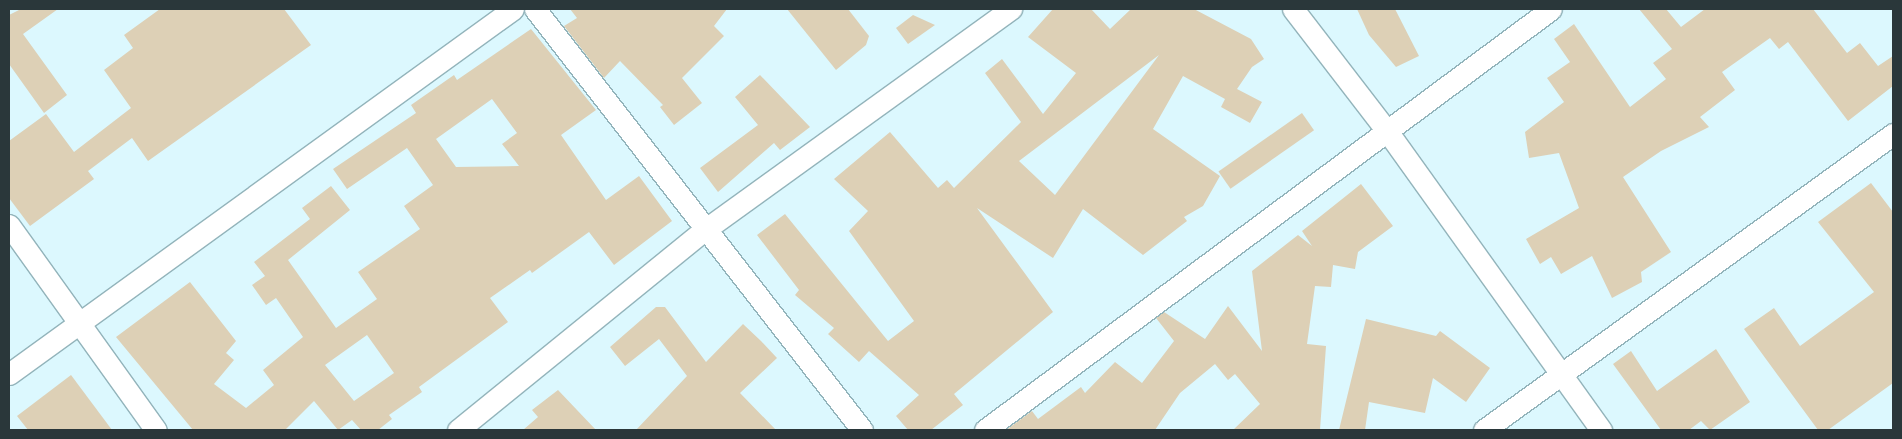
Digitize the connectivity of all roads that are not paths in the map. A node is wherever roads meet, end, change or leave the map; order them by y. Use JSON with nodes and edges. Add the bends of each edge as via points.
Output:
{"nodes":[{"id":1,"x":513,"y":9,"type":"edge"},
{"id":2,"x":535,"y":9,"type":"edge"},
{"id":3,"x":1011,"y":9,"type":"edge"},
{"id":4,"x":1293,"y":9,"type":"edge"},
{"id":5,"x":1551,"y":9,"type":"edge"},
{"id":6,"x":1387,"y":131,"type":"junction"},
{"id":7,"x":1893,"y":134,"type":"edge"},
{"id":8,"x":9,"y":225,"type":"edge"},
{"id":9,"x":703,"y":231,"type":"junction"},
{"id":10,"x":80,"y":322,"type":"junction"},
{"id":11,"x":9,"y":374,"type":"edge"},
{"id":12,"x":1561,"y":374,"type":"junction"},
{"id":13,"x":156,"y":430,"type":"edge"},
{"id":14,"x":458,"y":430,"type":"edge"},
{"id":15,"x":862,"y":430,"type":"edge"},
{"id":16,"x":985,"y":430,"type":"edge"},
{"id":17,"x":1484,"y":430,"type":"edge"},
{"id":18,"x":1601,"y":430,"type":"edge"}],
"edges":[{"from":1,"to":10,"type":"street"},
{"from":2,"to":9,"type":"street"},
{"from":3,"to":9,"type":"street"},
{"from":4,"to":6,"type":"street"},
{"from":5,"to":6,"type":"street"},
{"from":6,"to":12,"type":"street"},
{"from":6,"to":16,"type":"street"},
{"from":7,"to":12,"type":"street"},
{"from":8,"to":10,"type":"street"},
{"from":9,"to":14,"type":"street"},
{"from":9,"to":15,"type":"street"},
{"from":10,"to":11,"type":"street"},
{"from":10,"to":13,"type":"street"},
{"from":12,"to":17,"type":"street"},
{"from":12,"to":18,"type":"street"}]}
